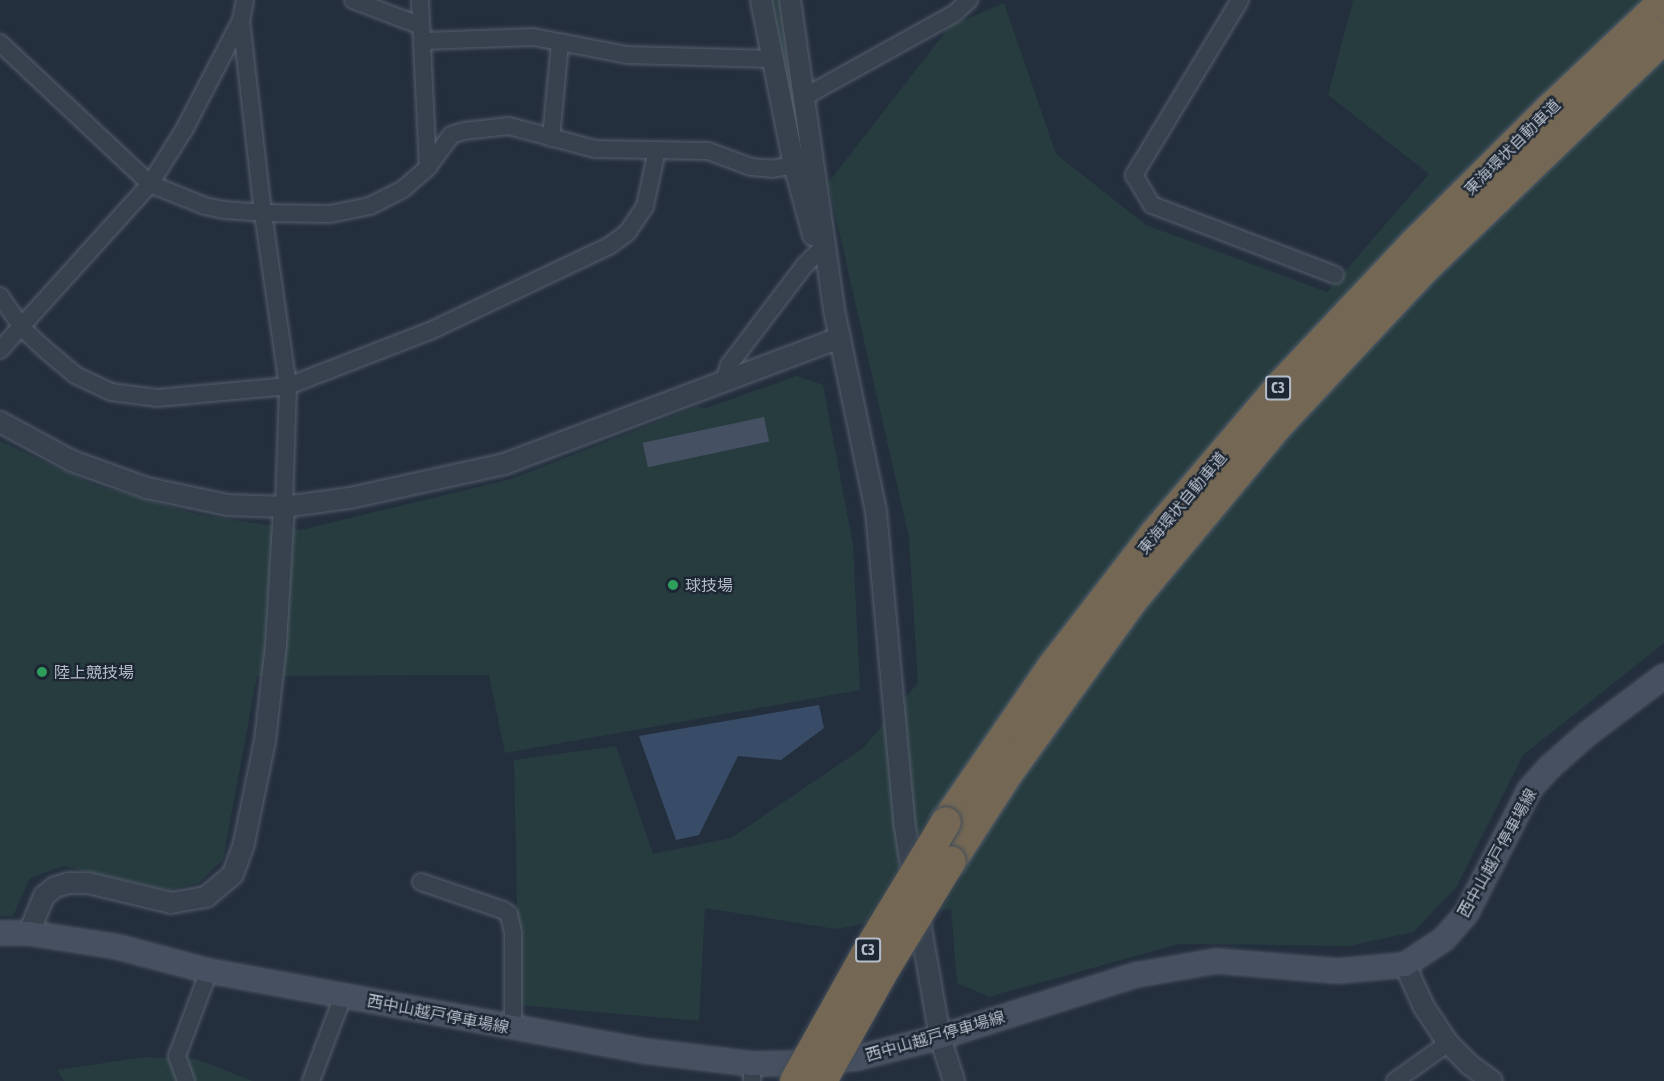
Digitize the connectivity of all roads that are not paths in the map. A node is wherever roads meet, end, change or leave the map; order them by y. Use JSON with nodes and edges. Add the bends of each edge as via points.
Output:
{"nodes":[{"id":1,"x":245,"y":0,"type":"edge"},
{"id":2,"x":352,"y":0,"type":"edge"},
{"id":3,"x":420,"y":0,"type":"edge"},
{"id":4,"x":761,"y":0,"type":"edge"},
{"id":5,"x":790,"y":0,"type":"edge"},
{"id":6,"x":969,"y":0,"type":"edge"},
{"id":7,"x":1240,"y":0,"type":"edge"},
{"id":8,"x":1664,"y":1,"type":"edge"},
{"id":9,"x":241,"y":20,"type":"junction"},
{"id":10,"x":423,"y":34,"type":"junction"},
{"id":11,"x":1664,"y":38,"type":"edge"},
{"id":12,"x":560,"y":42,"type":"junction"},
{"id":13,"x":0,"y":43,"type":"edge"},
{"id":14,"x":773,"y":59,"type":"junction"},
{"id":15,"x":804,"y":97,"type":"junction"},
{"id":16,"x":551,"y":138,"type":"junction"},
{"id":17,"x":657,"y":150,"type":"junction"},
{"id":18,"x":794,"y":165,"type":"junction"},
{"id":19,"x":428,"y":167,"type":"junction"},
{"id":20,"x":150,"y":184,"type":"junction"},
{"id":21,"x":263,"y":213,"type":"junction"},
{"id":22,"x":818,"y":252,"type":"junction"},
{"id":23,"x":1335,"y":275,"type":"dead end"},
{"id":24,"x":0,"y":296,"type":"edge"},
{"id":25,"x":834,"y":310,"type":"junction"},
{"id":26,"x":22,"y":328,"type":"junction"},
{"id":27,"x":840,"y":338,"type":"junction"},
{"id":28,"x":0,"y":350,"type":"edge"},
{"id":29,"x":725,"y":379,"type":"junction"},
{"id":30,"x":288,"y":386,"type":"junction"},
{"id":31,"x":0,"y":422,"type":"edge"},
{"id":32,"x":284,"y":507,"type":"junction"},
{"id":33,"x":1664,"y":676,"type":"edge"},
{"id":34,"x":421,"y":882,"type":"dead end"},
{"id":35,"x":0,"y":933,"type":"edge"},
{"id":36,"x":29,"y":933,"type":"junction"},
{"id":37,"x":1405,"y":965,"type":"junction"},
{"id":38,"x":209,"y":971,"type":"junction"},
{"id":39,"x":343,"y":996,"type":"junction"},
{"id":40,"x":513,"y":1028,"type":"junction"},
{"id":41,"x":940,"y":1037,"type":"junction"},
{"id":42,"x":1448,"y":1043,"type":"junction"},
{"id":43,"x":752,"y":1072,"type":"edge"},
{"id":44,"x":186,"y":1081,"type":"edge"},
{"id":45,"x":311,"y":1081,"type":"edge"},
{"id":46,"x":795,"y":1081,"type":"edge"},
{"id":47,"x":822,"y":1081,"type":"edge"},
{"id":48,"x":954,"y":1081,"type":"edge"},
{"id":49,"x":1395,"y":1081,"type":"edge"},
{"id":50,"x":1492,"y":1081,"type":"edge"}],
"edges":[{"from":1,"to":9,"type":"street"},
{"from":2,"to":10,"type":"street"},
{"from":3,"to":10,"type":"street"},
{"from":4,"to":14,"type":"street"},
{"from":5,"to":15,"type":"street"},
{"from":6,"to":15,"type":"street","via":[[954,14]]},
{"from":7,"to":23,"type":"street","via":[[1134,175],[1152,205]]},
{"from":8,"to":46,"type":"highway","name":"東海環状自動車道","number":"C3","bridge":true,"via":[[1414,244],[1282,383],[1146,545],[1053,666],[946,822]]},
{"from":9,"to":20,"type":"street","via":[[184,129]]},
{"from":9,"to":21,"type":"street"},
{"from":10,"to":12,"type":"street","via":[[534,37]]},
{"from":10,"to":19,"type":"street"},
{"from":11,"to":47,"type":"highway","name":"東海環状自動車道","number":"C3","bridge":true,"via":[[1424,269],[1279,424],[1132,601],[1008,773],[951,861]]},
{"from":12,"to":14,"type":"street","via":[[636,56]]},
{"from":12,"to":16,"type":"street"},
{"from":13,"to":20,"type":"street"},
{"from":14,"to":18,"type":"street"},
{"from":15,"to":25,"type":"street"},
{"from":16,"to":17,"type":"street","via":[[596,149]]},
{"from":16,"to":19,"type":"street","via":[[515,125],[457,133],[448,138]]},
{"from":17,"to":18,"type":"street","via":[[708,152],[772,169]]},
{"from":17,"to":30,"type":"street","via":[[645,206],[627,232],[609,246],[430,331]]},
{"from":18,"to":22,"type":"street"},
{"from":19,"to":21,"type":"street","via":[[402,190],[370,206],[330,214]]},
{"from":20,"to":21,"type":"street","via":[[205,206]]},
{"from":20,"to":26,"type":"street"},
{"from":21,"to":30,"type":"street"},
{"from":22,"to":25,"type":"street"},
{"from":22,"to":29,"type":"street","via":[[729,365]]},
{"from":24,"to":26,"type":"street"},
{"from":25,"to":27,"type":"street"},
{"from":26,"to":28,"type":"street"},
{"from":26,"to":30,"type":"street","via":[[75,375],[93,386],[132,397]]},
{"from":27,"to":29,"type":"street"},
{"from":27,"to":41,"type":"street","via":[[876,511],[905,827]]},
{"from":29,"to":32,"type":"street","via":[[504,464],[350,498]]},
{"from":30,"to":32,"type":"street"},
{"from":31,"to":32,"type":"street","via":[[72,461],[147,488],[228,505]]},
{"from":32,"to":36,"type":"street","via":[[266,741],[244,843],[232,874],[206,897],[171,903],[88,883],[62,885],[44,896]]},
{"from":33,"to":37,"type":"main road","name":"西中山越戸停車場線","via":[[1587,734],[1544,773],[1530,789],[1466,914],[1444,939]]},
{"from":34,"to":40,"type":"street","via":[[509,914],[513,933]]},
{"from":35,"to":36,"type":"main road","name":"西中山越戸停車場線"},
{"from":36,"to":38,"type":"main road","name":"西中山越戸停車場線","via":[[118,947]]},
{"from":37,"to":41,"type":"main road","name":"西中山越戸停車場線","via":[[1338,971],[1216,961],[1136,975]]},
{"from":37,"to":42,"type":"street","via":[[1424,1007]]},
{"from":38,"to":39,"type":"main road","name":"西中山越戸停車場線"},
{"from":38,"to":44,"type":"street","via":[[177,1056]]},
{"from":39,"to":40,"type":"main road","name":"西中山越戸停車場線"},
{"from":39,"to":45,"type":"street"},
{"from":40,"to":43,"type":"main road","name":"西中山越戸停車場線"},
{"from":41,"to":43,"type":"main road","name":"西中山越戸停車場線","via":[[857,1058]]},
{"from":41,"to":48,"type":"street"},
{"from":42,"to":49,"type":"street"},
{"from":42,"to":50,"type":"street"}]}
